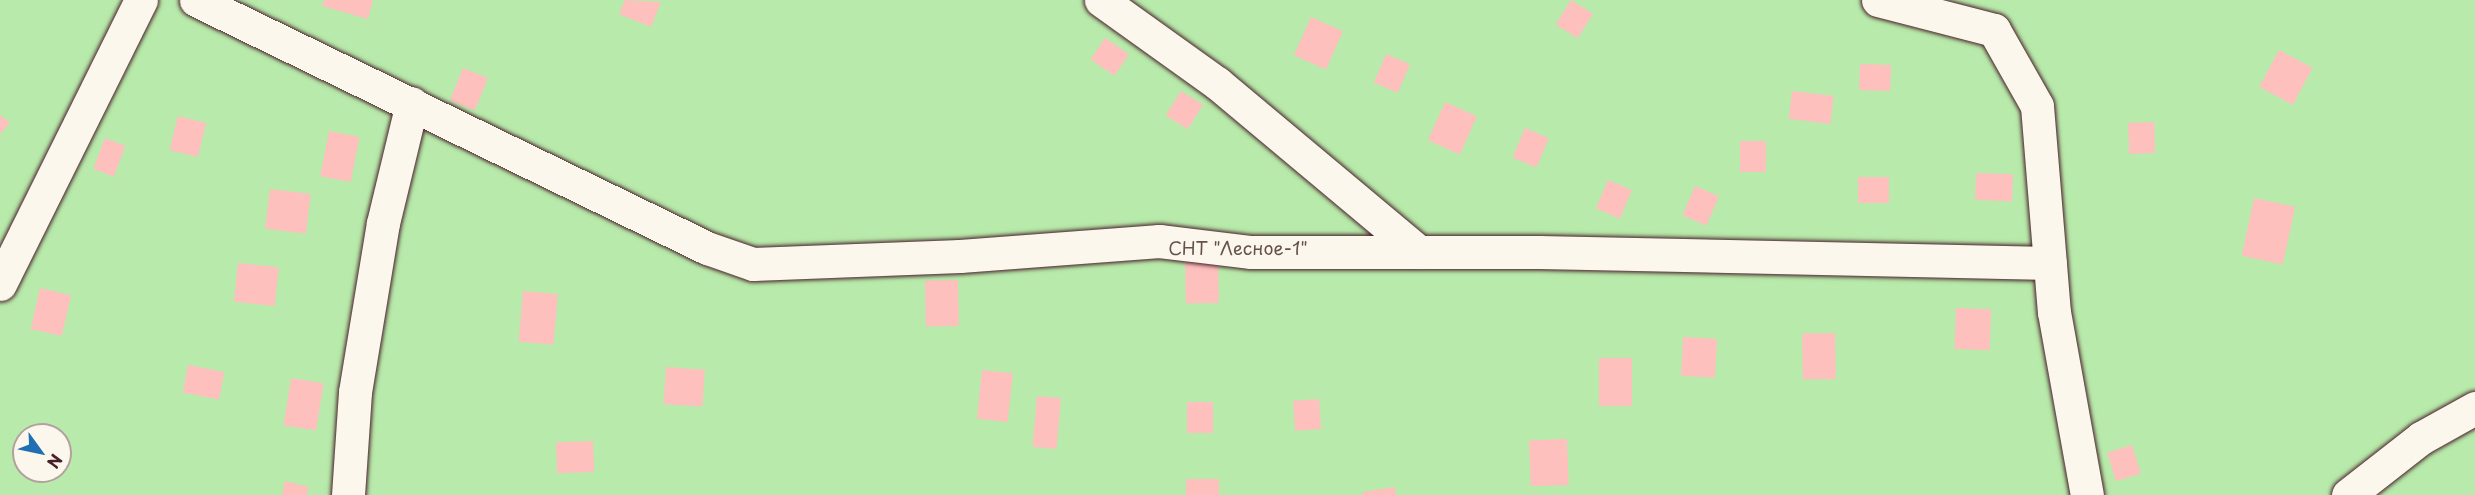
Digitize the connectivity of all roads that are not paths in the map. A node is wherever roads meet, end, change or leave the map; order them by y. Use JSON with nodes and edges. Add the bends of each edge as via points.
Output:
{"nodes":[{"id":1,"x":141,"y":0,"type":"edge"},
{"id":2,"x":196,"y":0,"type":"edge"},
{"id":3,"x":1101,"y":0,"type":"edge"},
{"id":4,"x":1878,"y":0,"type":"edge"},
{"id":5,"x":411,"y":103,"type":"junction"},
{"id":6,"x":1419,"y":252,"type":"junction"},
{"id":7,"x":2050,"y":263,"type":"junction"},
{"id":8,"x":0,"y":284,"type":"edge"},
{"id":9,"x":2475,"y":408,"type":"edge"},
{"id":10,"x":348,"y":495,"type":"edge"},
{"id":11,"x":2087,"y":495,"type":"edge"},
{"id":12,"x":2348,"y":495,"type":"edge"}],
"edges":[{"from":1,"to":8,"type":"street"},
{"from":2,"to":5,"type":"street"},
{"from":3,"to":6,"type":"street","via":[[1217,83]]},
{"from":4,"to":7,"type":"street","via":[[1994,30],[2037,106]]},
{"from":5,"to":6,"type":"street","via":[[707,248],[753,264],[960,256],[1159,241],[1251,252]]},
{"from":5,"to":10,"type":"street","via":[[383,223],[355,392]]},
{"from":6,"to":7,"type":"street"},
{"from":7,"to":11,"type":"street","via":[[2054,312]]},
{"from":9,"to":12,"type":"street","via":[[2421,438]]}]}
